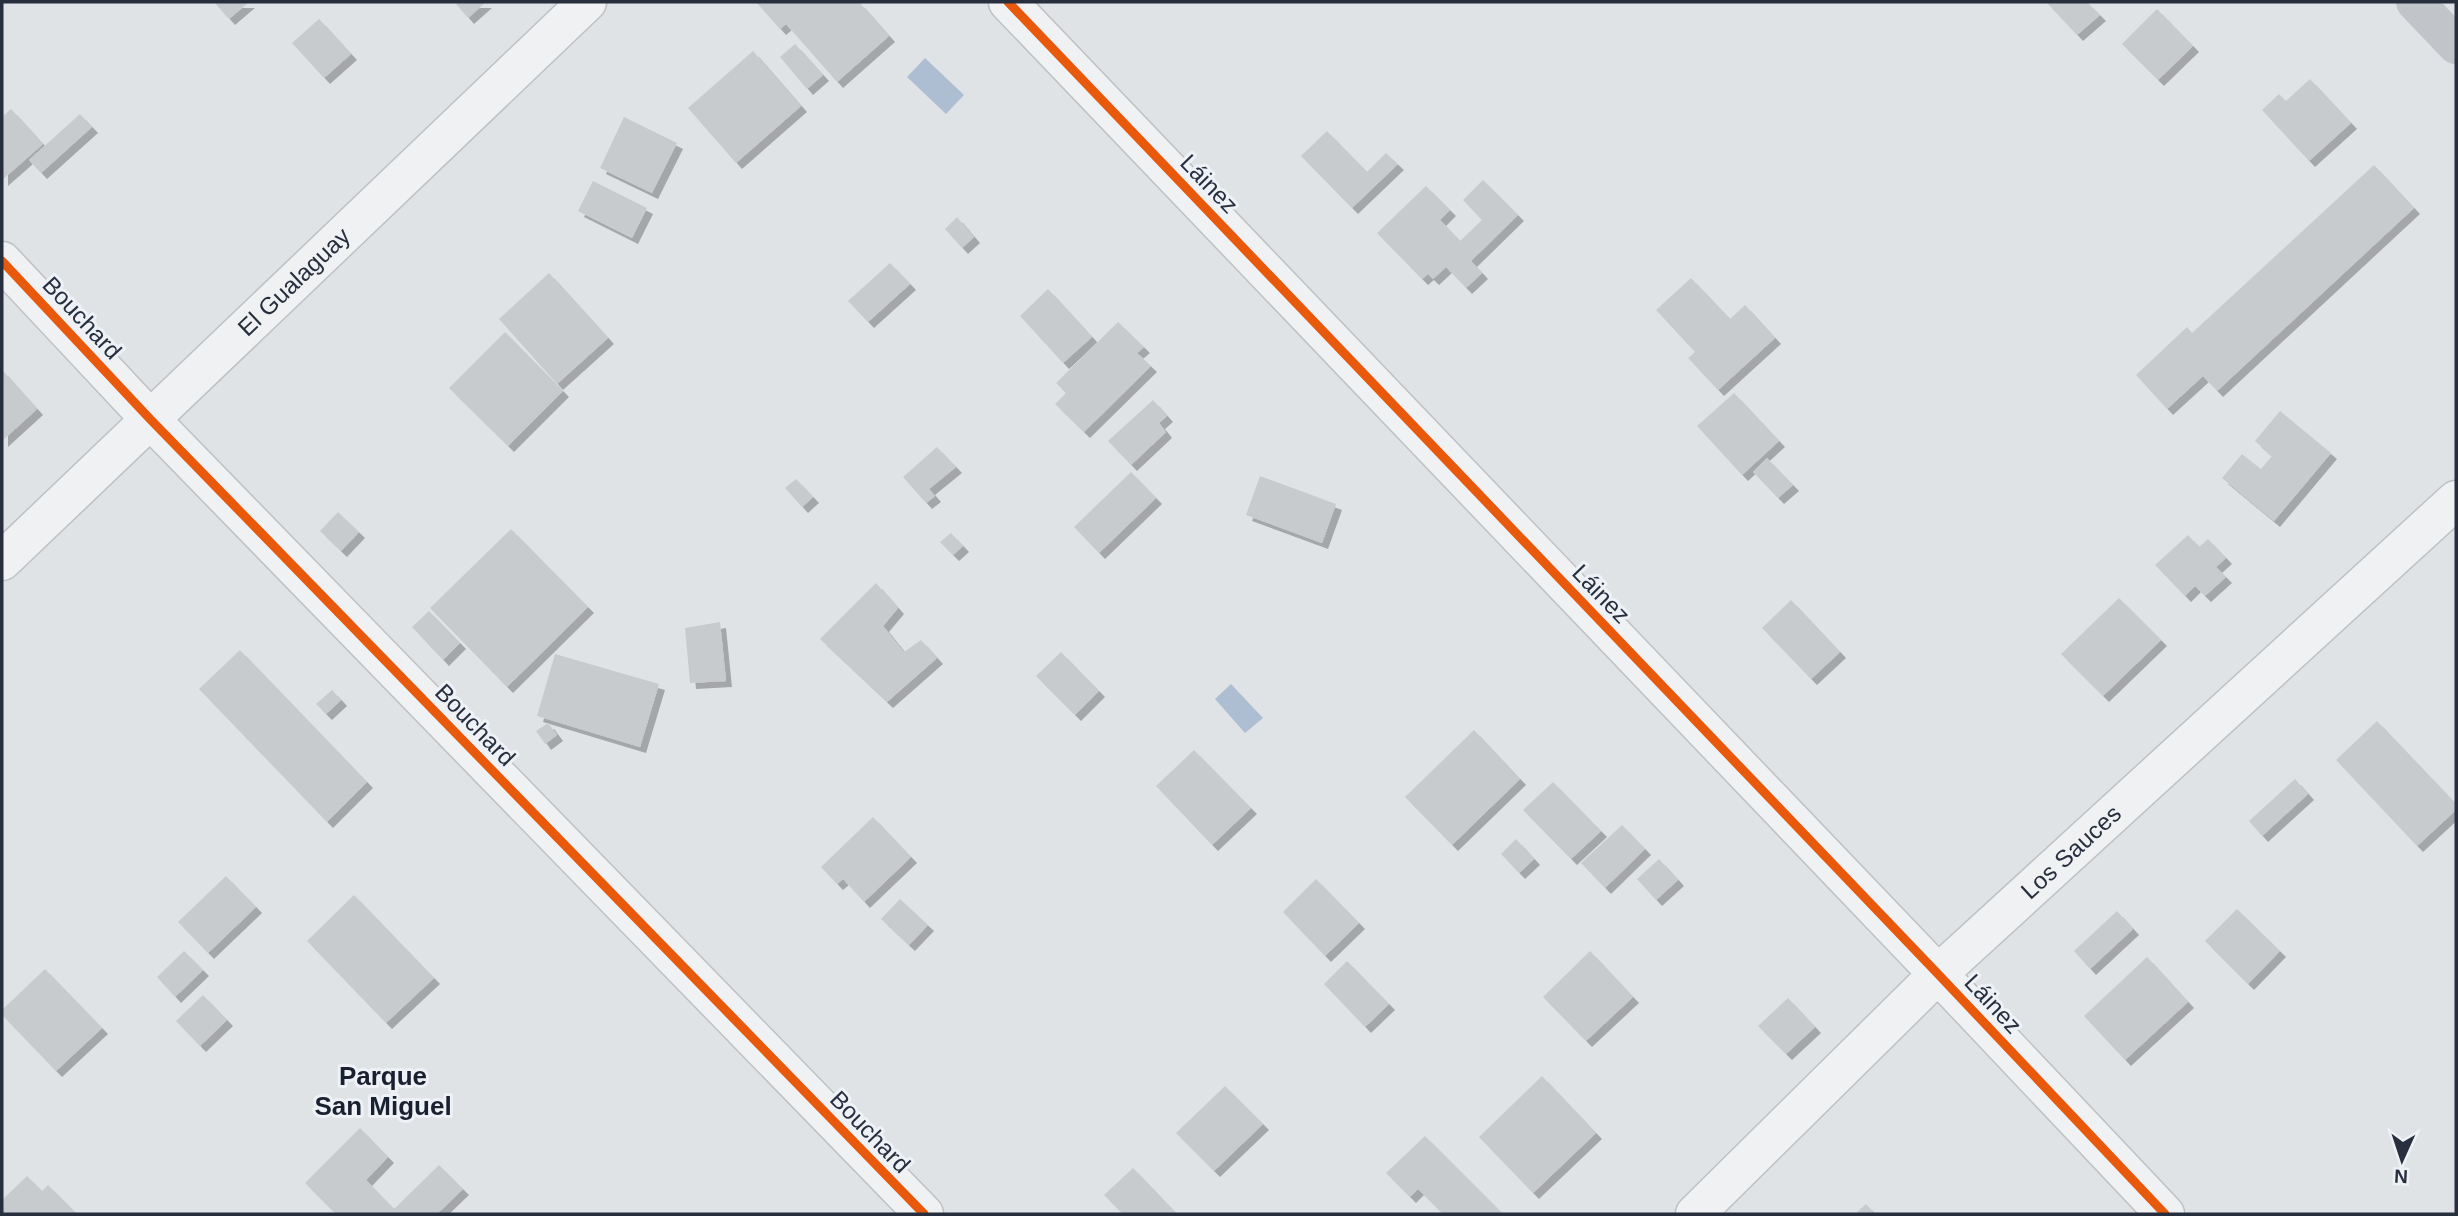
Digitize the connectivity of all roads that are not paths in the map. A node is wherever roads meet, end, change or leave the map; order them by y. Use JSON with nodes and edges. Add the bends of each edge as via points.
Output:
{"nodes":[{"id":1,"x":587,"y":2,"type":"edge"},
{"id":2,"x":1008,"y":2,"type":"edge"},
{"id":3,"x":2415,"y":2,"type":"edge"},
{"id":4,"x":2456,"y":45,"type":"edge"},
{"id":5,"x":2,"y":261,"type":"edge"},
{"id":6,"x":150,"y":419,"type":"junction"},
{"id":7,"x":2456,"y":500,"type":"edge"},
{"id":8,"x":2,"y":561,"type":"edge"},
{"id":9,"x":1938,"y":974,"type":"junction"},
{"id":10,"x":923,"y":1214,"type":"edge"},
{"id":11,"x":1695,"y":1214,"type":"edge"},
{"id":12,"x":2165,"y":1214,"type":"edge"}],
"edges":[{"from":1,"to":6,"type":"street","name":"El Gualaguay"},
{"from":2,"to":9,"type":"street","name":"Láinez"},
{"from":3,"to":4,"type":"street"},
{"from":5,"to":6,"type":"street","name":"Bouchard"},
{"from":6,"to":8,"type":"street","name":"El Gualaguay"},
{"from":6,"to":10,"type":"street","name":"Bouchard"},
{"from":7,"to":9,"type":"street","name":"Los Sauces"},
{"from":9,"to":11,"type":"street","name":"Los Sauces"},
{"from":9,"to":12,"type":"street","name":"Láinez"}]}
